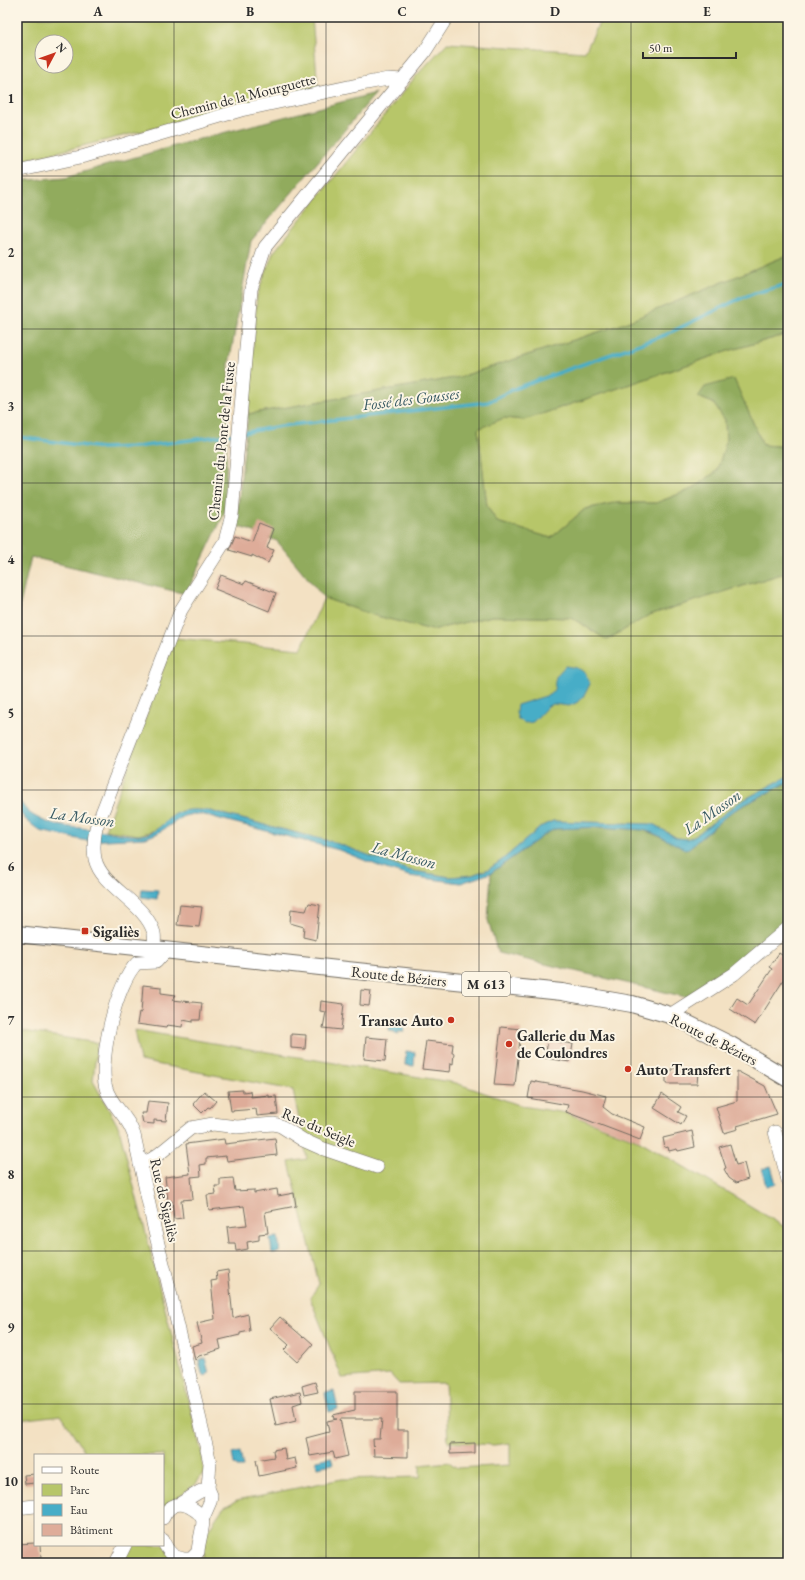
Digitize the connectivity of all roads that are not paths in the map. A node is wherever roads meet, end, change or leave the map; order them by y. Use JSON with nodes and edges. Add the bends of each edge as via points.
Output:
{"nodes":[{"id":1,"x":447,"y":17,"type":"edge"},
{"id":2,"x":402,"y":80,"type":"junction"},
{"id":3,"x":17,"y":171,"type":"edge"},
{"id":4,"x":788,"y":928,"type":"edge"},
{"id":5,"x":17,"y":934,"type":"edge"},
{"id":6,"x":160,"y":950,"type":"junction"},
{"id":7,"x":670,"y":1016,"type":"junction"},
{"id":8,"x":788,"y":1079,"type":"edge"},
{"id":9,"x":775,"y":1132,"type":"dead end"},
{"id":10,"x":140,"y":1164,"type":"junction"},
{"id":11,"x":377,"y":1168,"type":"dead end"},
{"id":12,"x":788,"y":1180,"type":"edge"},
{"id":13,"x":208,"y":1488,"type":"junction"},
{"id":14,"x":181,"y":1503,"type":"junction"},
{"id":15,"x":34,"y":1506,"type":"edge"},
{"id":16,"x":17,"y":1508,"type":"edge"},
{"id":17,"x":164,"y":1516,"type":"edge"},
{"id":18,"x":203,"y":1518,"type":"junction"},
{"id":19,"x":165,"y":1544,"type":"edge"},
{"id":20,"x":125,"y":1546,"type":"edge"},
{"id":21,"x":198,"y":1557,"type":"edge"},
{"id":22,"x":116,"y":1563,"type":"edge"},
{"id":23,"x":174,"y":1563,"type":"edge"}],
"edges":[{"from":1,"to":2,"type":"street","via":[[424,53]]},
{"from":2,"to":3,"type":"street","name":"Chemin de la Mourguette","via":[[362,84],[241,110],[85,156]]},
{"from":2,"to":6,"type":"street","name":"Chemin du Pont de la Fuste","via":[[265,247],[251,289],[232,515],[225,541],[181,610],[96,828],[93,844],[95,860],[101,872],[139,908]]},
{"from":4,"to":7,"type":"street","via":[[734,974]]},
{"from":5,"to":6,"type":"main road","name":"Route de Béziers","number":"M 613"},
{"from":6,"to":7,"type":"main road","name":"Route de Béziers","number":"M 613","via":[[562,992],[632,1004]]},
{"from":6,"to":10,"type":"street","name":"Rue de Sigaliès","via":[[156,962],[137,963],[124,980],[111,1024],[103,1070],[106,1090],[128,1121],[134,1135]]},
{"from":7,"to":8,"type":"main road","name":"Route de Béziers","number":"M 613","via":[[731,1045]]},
{"from":9,"to":12,"type":"street"},
{"from":10,"to":11,"type":"street","name":"Rue du Seigle","via":[[152,1159],[191,1128],[213,1124],[237,1127],[274,1124],[321,1148]]},
{"from":10,"to":13,"type":"street","name":"Rue de Sigaliès","via":[[210,1463]]},
{"from":13,"to":14,"type":"street"},
{"from":13,"to":18,"type":"street","name":"Rue de Sigaliès","via":[[210,1502]]},
{"from":14,"to":17,"type":"street","via":[[170,1507]]},
{"from":14,"to":18,"type":"street","via":[[192,1508]]},
{"from":15,"to":16,"type":"street"},
{"from":18,"to":21,"type":"street","name":"Rue de Sigaliès"},
{"from":19,"to":21,"type":"street","name":"Rue de Sigaliès","via":[[172,1554],[183,1559]]},
{"from":19,"to":23,"type":"street"},
{"from":20,"to":22,"type":"street"}]}
